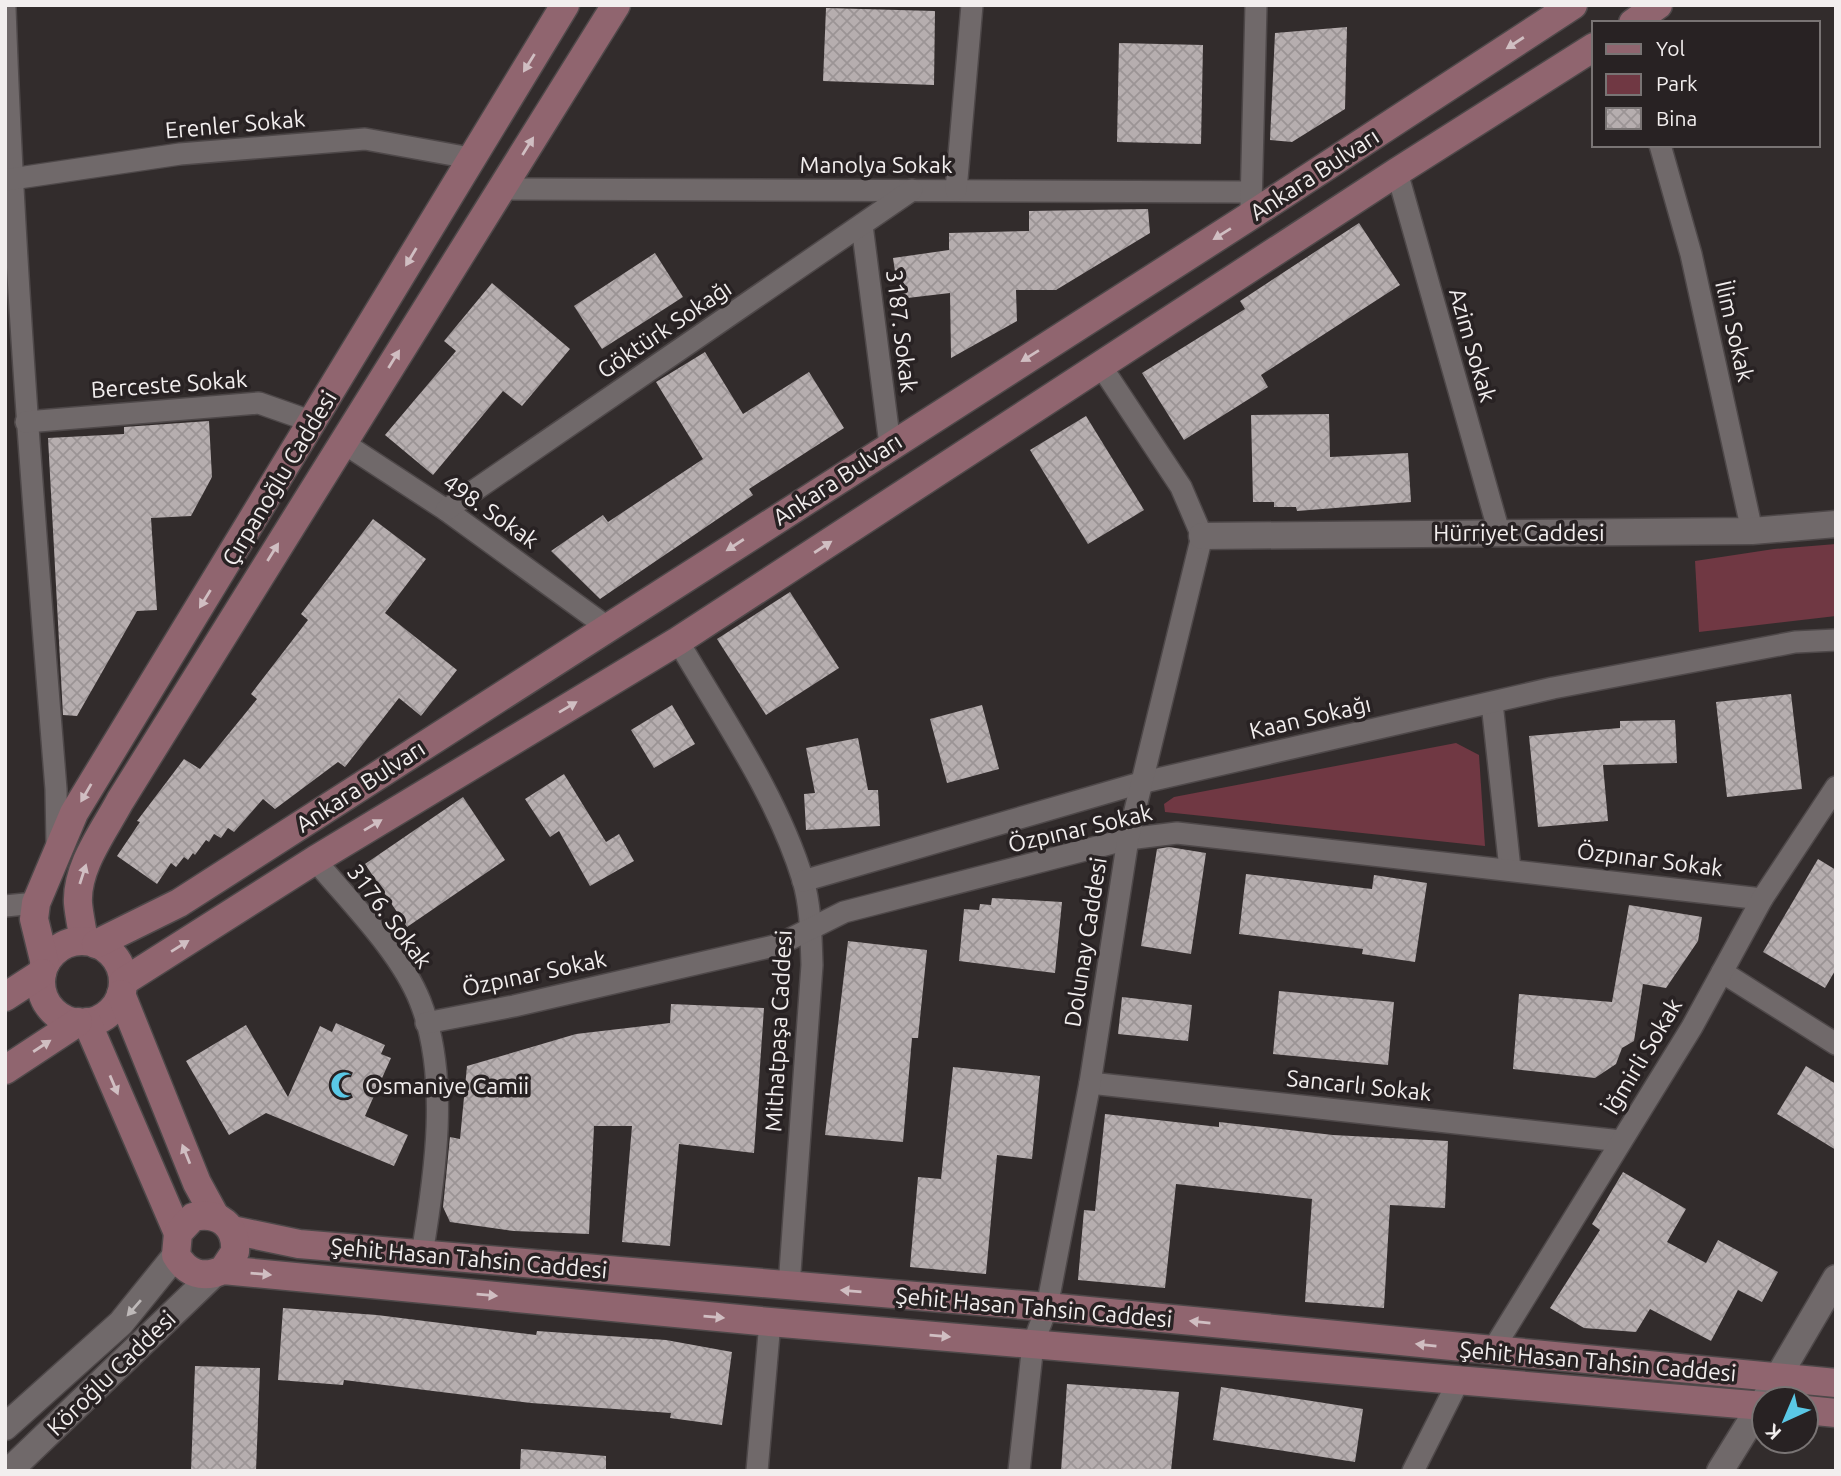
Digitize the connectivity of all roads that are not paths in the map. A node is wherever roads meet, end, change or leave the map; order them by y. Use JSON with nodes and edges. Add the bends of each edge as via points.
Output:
{"nodes":[{"id":1,"x":565,"y":5,"type":"edge"},
{"id":2,"x":616,"y":5,"type":"edge"},
{"id":3,"x":972,"y":5,"type":"edge"},
{"id":4,"x":1256,"y":5,"type":"edge"},
{"id":5,"x":1573,"y":5,"type":"edge"},
{"id":6,"x":1658,"y":5,"type":"edge"},
{"id":7,"x":5,"y":8,"type":"edge"},
{"id":8,"x":1636,"y":21,"type":"edge"},
{"id":9,"x":1592,"y":48,"type":"edge"},
{"id":10,"x":1661,"y":147,"type":"edge"},
{"id":11,"x":470,"y":158,"type":"junction"},
{"id":12,"x":1397,"y":172,"type":"junction"},
{"id":13,"x":8,"y":179,"type":"edge"},
{"id":14,"x":500,"y":189,"type":"junction"},
{"id":15,"x":912,"y":190,"type":"junction"},
{"id":16,"x":956,"y":190,"type":"junction"},
{"id":17,"x":1251,"y":204,"type":"junction"},
{"id":18,"x":862,"y":225,"type":"junction"},
{"id":19,"x":1101,"y":366,"type":"junction"},
{"id":20,"x":26,"y":422,"type":"junction"},
{"id":21,"x":313,"y":422,"type":"junction"},
{"id":22,"x":342,"y":442,"type":"junction"},
{"id":23,"x":890,"y":445,"type":"junction"},
{"id":24,"x":446,"y":510,"type":"junction"},
{"id":25,"x":1836,"y":524,"type":"edge"},
{"id":26,"x":1752,"y":531,"type":"junction"},
{"id":27,"x":1499,"y":532,"type":"junction"},
{"id":28,"x":1202,"y":536,"type":"junction"},
{"id":29,"x":607,"y":627,"type":"junction"},
{"id":30,"x":1836,"y":640,"type":"edge"},
{"id":31,"x":678,"y":641,"type":"junction"},
{"id":32,"x":1492,"y":703,"type":"junction"},
{"id":33,"x":1140,"y":783,"type":"junction"},
{"id":34,"x":1836,"y":787,"type":"edge"},
{"id":35,"x":1128,"y":839,"type":"junction"},
{"id":36,"x":57,"y":849,"type":"junction"},
{"id":37,"x":315,"y":860,"type":"junction"},
{"id":38,"x":1510,"y":869,"type":"junction"},
{"id":39,"x":803,"y":881,"type":"junction"},
{"id":40,"x":1762,"y":899,"type":"junction"},
{"id":41,"x":36,"y":903,"type":"junction"},
{"id":42,"x":5,"y":906,"type":"edge"},
{"id":43,"x":811,"y":928,"type":"junction"},
{"id":44,"x":90,"y":942,"type":"junction"},
{"id":45,"x":44,"y":968,"type":"junction"},
{"id":46,"x":1722,"y":972,"type":"junction"},
{"id":47,"x":122,"y":988,"type":"junction"},
{"id":48,"x":5,"y":997,"type":"edge"},
{"id":49,"x":83,"y":1022,"type":"junction"},
{"id":50,"x":426,"y":1023,"type":"junction"},
{"id":51,"x":1836,"y":1044,"type":"edge"},
{"id":52,"x":5,"y":1070,"type":"edge"},
{"id":53,"x":1090,"y":1083,"type":"junction"},
{"id":54,"x":1621,"y":1141,"type":"junction"},
{"id":55,"x":224,"y":1223,"type":"junction"},
{"id":56,"x":177,"y":1244,"type":"junction"},
{"id":57,"x":422,"y":1254,"type":"junction"},
{"id":58,"x":218,"y":1273,"type":"junction"},
{"id":59,"x":1836,"y":1278,"type":"edge"},
{"id":60,"x":789,"y":1286,"type":"junction"},
{"id":61,"x":1047,"y":1307,"type":"junction"},
{"id":62,"x":770,"y":1322,"type":"junction"},
{"id":63,"x":1034,"y":1344,"type":"junction"},
{"id":64,"x":1492,"y":1351,"type":"junction"},
{"id":65,"x":1459,"y":1380,"type":"junction"},
{"id":66,"x":1774,"y":1385,"type":"edge"},
{"id":67,"x":1750,"y":1395,"type":"edge"},
{"id":68,"x":1750,"y":1397,"type":"edge"},
{"id":69,"x":1750,"y":1423,"type":"edge"},
{"id":70,"x":5,"y":1427,"type":"edge"},
{"id":71,"x":9,"y":1471,"type":"edge"},
{"id":72,"x":757,"y":1471,"type":"edge"},
{"id":73,"x":1019,"y":1471,"type":"edge"},
{"id":74,"x":1413,"y":1471,"type":"edge"},
{"id":75,"x":1720,"y":1471,"type":"edge"}],
"edges":[{"from":1,"to":11,"type":"main road","name":"Çırpanoğlu Caddesi","one_way":true},
{"from":14,"to":2,"type":"main road","name":"Çırpanoğlu Caddesi","one_way":true},
{"from":3,"to":16,"type":"street"},
{"from":4,"to":17,"type":"street"},
{"from":5,"to":17,"type":"main road","name":"Ankara Bulvarı","one_way":true},
{"from":6,"to":8,"type":"main road"},
{"from":7,"to":13,"type":"street"},
{"from":9,"to":12,"type":"main road","name":"Ankara Bulvarı"},
{"from":10,"to":26,"type":"street","name":"İlim Sokak","via":[[1691,254]]},
{"from":11,"to":13,"type":"street","name":"Erenler Sokak","via":[[365,139],[180,154]]},
{"from":11,"to":21,"type":"main road","name":"Çırpanoğlu Caddesi","one_way":true},
{"from":12,"to":19,"type":"main road","name":"Ankara Bulvarı"},
{"from":12,"to":27,"type":"street","name":"Azim Sokak"},
{"from":13,"to":20,"type":"street"},
{"from":14,"to":15,"type":"street","name":"Manolya Sokak"},
{"from":22,"to":14,"type":"main road","name":"Çırpanoğlu Caddesi","one_way":true},
{"from":15,"to":16,"type":"street","name":"Manolya Sokak"},
{"from":15,"to":18,"type":"street","name":"Göktürk Sokağı"},
{"from":16,"to":17,"type":"street","name":"Manolya Sokak"},
{"from":17,"to":23,"type":"main road","name":"Ankara Bulvarı","one_way":true},
{"from":18,"to":23,"type":"street","name":"3187. Sokak"},
{"from":18,"to":24,"type":"street","name":"Göktürk Sokağı"},
{"from":19,"to":28,"type":"street","via":[[1181,486]]},
{"from":31,"to":19,"type":"main road","name":"Ankara Bulvarı","one_way":true},
{"from":20,"to":21,"type":"street","name":"Berceste Sokak","via":[[259,403]]},
{"from":20,"to":36,"type":"street"},
{"from":21,"to":36,"type":"main road","name":"Çırpanoğlu Caddesi","one_way":true,"via":[[93,781]]},
{"from":22,"to":24,"type":"street","name":"498. Sokak"},
{"from":44,"to":22,"type":"main road","name":"Çırpanoğlu Caddesi","one_way":true,"via":[[78,901],[85,866],[153,744]]},
{"from":23,"to":29,"type":"main road","name":"Ankara Bulvarı","one_way":true},
{"from":24,"to":29,"type":"street","name":"498. Sokak"},
{"from":25,"to":26,"type":"street","name":"Hürriyet Caddesi"},
{"from":26,"to":27,"type":"street","name":"Hürriyet Caddesi"},
{"from":27,"to":28,"type":"street","name":"Hürriyet Caddesi"},
{"from":28,"to":33,"type":"street","name":"Dolunay Caddesi"},
{"from":29,"to":44,"type":"main road","name":"Ankara Bulvarı","via":[[179,903]]},
{"from":30,"to":32,"type":"street","name":"Kaan Sokağı","via":[[1795,642]]},
{"from":37,"to":31,"type":"main road","name":"Ankara Bulvarı","one_way":true},
{"from":31,"to":39,"type":"street","name":"Mithatpaşa Caddesi","via":[[780,819]]},
{"from":32,"to":33,"type":"street","name":"Kaan Sokağı"},
{"from":32,"to":38,"type":"street"},
{"from":33,"to":35,"type":"street","name":"Dolunay Caddesi"},
{"from":33,"to":39,"type":"street","name":"Kaan Sokağı"},
{"from":34,"to":40,"type":"street","name":"İğmirli Sokak"},
{"from":35,"to":38,"type":"street","name":"Özpınar Sokak","via":[[1177,833]]},
{"from":35,"to":43,"type":"street","name":"Özpınar Sokak","via":[[844,912]]},
{"from":35,"to":53,"type":"street","name":"Dolunay Caddesi"},
{"from":36,"to":41,"type":"main road","name":"Çırpanoğlu Caddesi"},
{"from":47,"to":37,"type":"main road","name":"Ankara Bulvarı","one_way":true},
{"from":37,"to":50,"type":"street","name":"3176. Sokak","via":[[400,967]]},
{"from":38,"to":40,"type":"street","name":"Özpınar Sokak"},
{"from":39,"to":43,"type":"street","name":"Mithatpaşa Caddesi"},
{"from":40,"to":46,"type":"street","name":"İğmirli Sokak"},
{"from":41,"to":42,"type":"street"},
{"from":41,"to":45,"type":"main road","name":"Çırpanoğlu Caddesi","via":[[34,919]]},
{"from":43,"to":50,"type":"street","name":"Özpınar Sokak","via":[[778,945]]},
{"from":43,"to":60,"type":"street","name":"Mithatpaşa Caddesi"},
{"from":44,"to":45,"type":"main road","name":"Ankara Bulvarı","via":[[61,947]]},
{"from":44,"to":47,"type":"main road","via":[[115,958]]},
{"from":45,"to":48,"type":"main road","name":"Ankara Bulvarı"},
{"from":45,"to":49,"type":"main road","via":[[41,983],[46,1002],[60,1016]]},
{"from":46,"to":51,"type":"street"},
{"from":46,"to":54,"type":"street","name":"İğmirli Sokak"},
{"from":47,"to":49,"type":"main road","name":"Ankara Bulvarı","via":[[111,1011]]},
{"from":55,"to":47,"type":"main road","one_way":true,"via":[[197,1183]]},
{"from":52,"to":49,"type":"main road","name":"Ankara Bulvarı","one_way":true},
{"from":49,"to":56,"type":"main road","one_way":true},
{"from":50,"to":57,"type":"street","name":"3176. Sokak","via":[[437,1114],[433,1189]]},
{"from":53,"to":54,"type":"street","name":"Sancarlı Sokak"},
{"from":53,"to":61,"type":"street","name":"Dolunay Caddesi"},
{"from":54,"to":64,"type":"street","name":"İğmirli Sokak"},
{"from":55,"to":56,"type":"main road","name":"Şehit Hasan Tahsin Caddesi","via":[[193,1217]]},
{"from":55,"to":57,"type":"main road","name":"Şehit Hasan Tahsin Caddesi","via":[[299,1244]]},
{"from":55,"to":58,"type":"main road","via":[[235,1252]]},
{"from":56,"to":58,"type":"main road","name":"Şehit Hasan Tahsin Caddesi","via":[[191,1272]]},
{"from":56,"to":70,"type":"street","name":"Köroğlu Caddesi","one_way":true,"via":[[121,1323]]},
{"from":57,"to":60,"type":"main road","name":"Şehit Hasan Tahsin Caddesi"},
{"from":58,"to":62,"type":"main road","name":"Şehit Hasan Tahsin Caddesi","one_way":true},
{"from":58,"to":71,"type":"street","name":"Köroğlu Caddesi"},
{"from":59,"to":66,"type":"street"},
{"from":61,"to":60,"type":"main road","name":"Şehit Hasan Tahsin Caddesi","one_way":true},
{"from":61,"to":63,"type":"street","name":"Dolunay Caddesi"},
{"from":64,"to":61,"type":"main road","name":"Şehit Hasan Tahsin Caddesi","one_way":true},
{"from":62,"to":63,"type":"main road","name":"Şehit Hasan Tahsin Caddesi","one_way":true},
{"from":62,"to":72,"type":"street"},
{"from":63,"to":65,"type":"main road","name":"Şehit Hasan Tahsin Caddesi"},
{"from":63,"to":73,"type":"street","name":"Dolunay Caddesi"},
{"from":64,"to":67,"type":"main road","name":"Şehit Hasan Tahsin Caddesi"},
{"from":65,"to":68,"type":"main road","name":"Şehit Hasan Tahsin Caddesi"},
{"from":65,"to":74,"type":"street"},
{"from":69,"to":75,"type":"street"}]}
